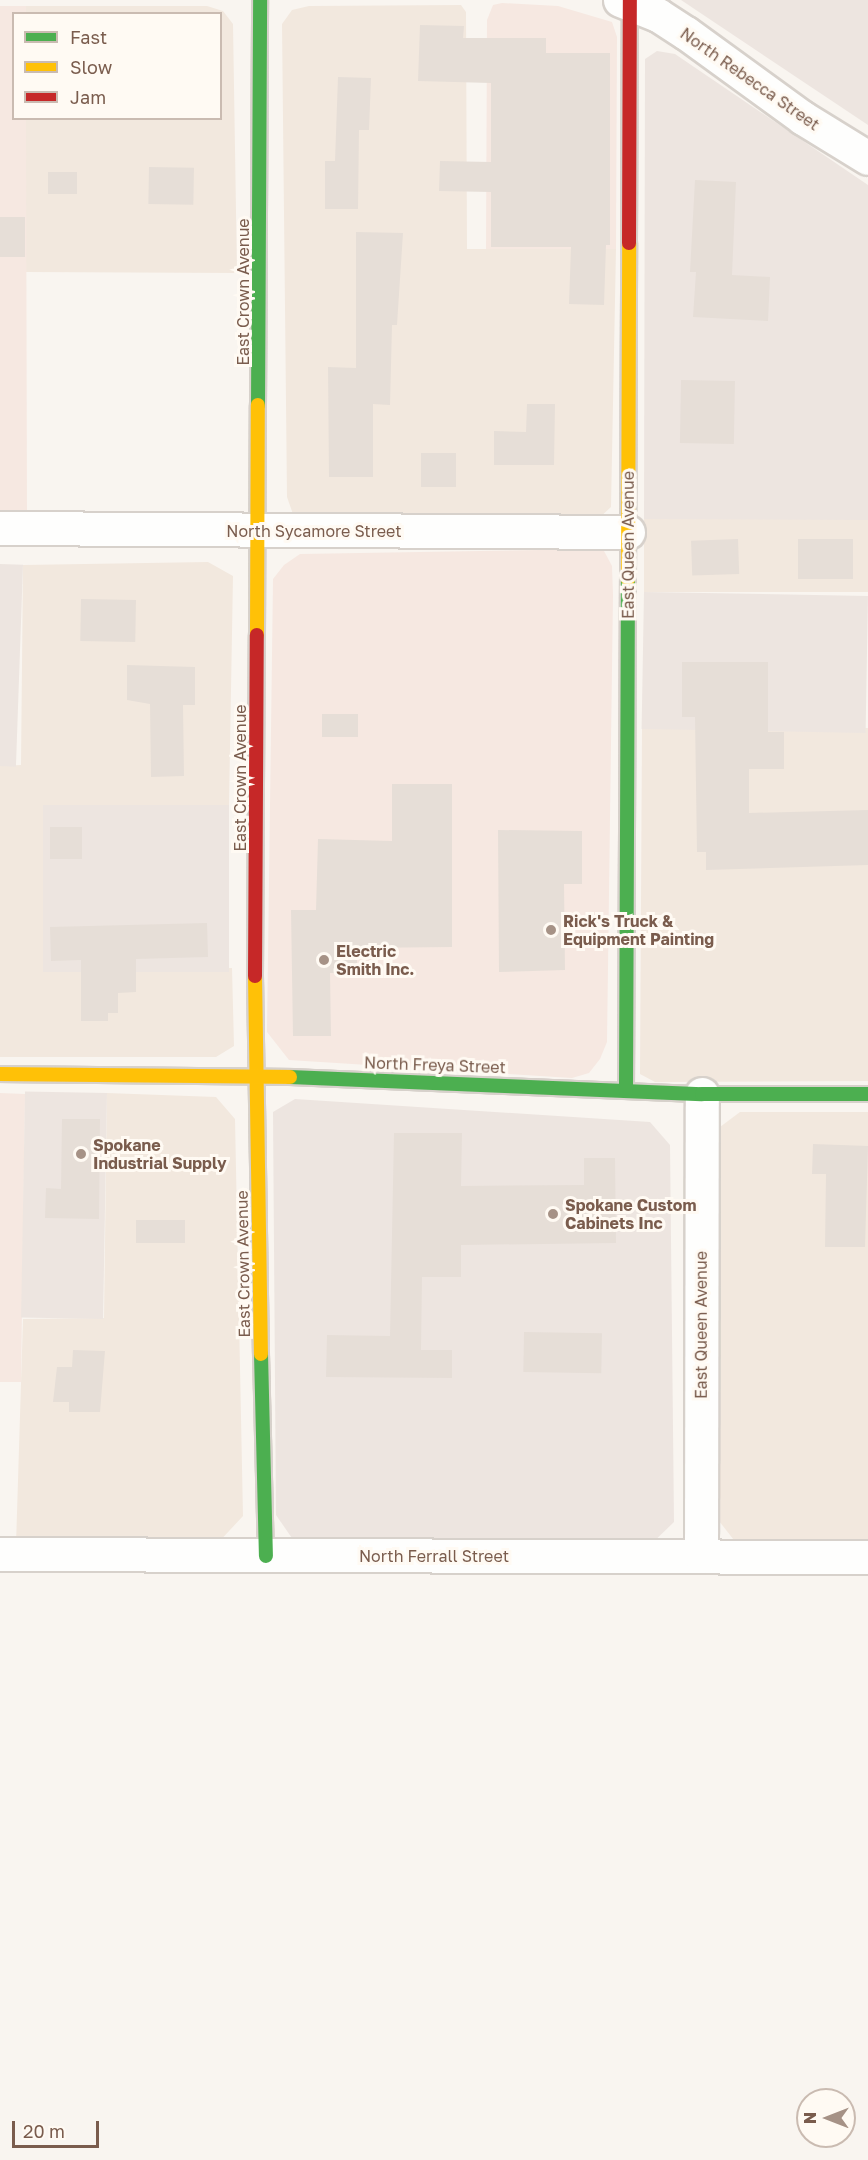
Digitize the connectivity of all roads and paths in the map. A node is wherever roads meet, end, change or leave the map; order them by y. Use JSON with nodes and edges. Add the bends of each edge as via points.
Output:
{"nodes":[{"id":1,"x":260,"y":0,"type":"edge"},
{"id":2,"x":627,"y":1,"type":"edge"},
{"id":3,"x":868,"y":158,"type":"edge"},
{"id":4,"x":0,"y":528,"type":"edge"},
{"id":5,"x":258,"y":532,"type":"junction"},
{"id":6,"x":628,"y":532,"type":"junction"},
{"id":7,"x":0,"y":1074,"type":"edge"},
{"id":8,"x":255,"y":1076,"type":"junction"},
{"id":9,"x":626,"y":1091,"type":"junction"},
{"id":10,"x":702,"y":1094,"type":"junction"},
{"id":11,"x":868,"y":1094,"type":"edge"},
{"id":12,"x":0,"y":1554,"type":"edge"},
{"id":13,"x":266,"y":1556,"type":"junction"},
{"id":14,"x":701,"y":1556,"type":"junction"},
{"id":15,"x":868,"y":1557,"type":"edge"}],
"edges":[{"from":1,"to":5,"type":"street","name":"East Crown Avenue"},
{"from":2,"to":3,"type":"street","name":"North Rebecca Street","via":[[686,33],[802,118]]},
{"from":2,"to":6,"type":"street","name":"East Queen Avenue"},
{"from":4,"to":5,"type":"street","name":"North Sycamore Street"},
{"from":5,"to":6,"type":"street","name":"North Sycamore Street"},
{"from":5,"to":8,"type":"street","name":"East Crown Avenue"},
{"from":6,"to":9,"type":"street","name":"East Queen Avenue"},
{"from":7,"to":8,"type":"street","name":"North Freya Street"},
{"from":8,"to":9,"type":"street","name":"North Freya Street"},
{"from":8,"to":13,"type":"street","name":"East Crown Avenue"},
{"from":9,"to":10,"type":"street","name":"North Freya Street"},
{"from":10,"to":11,"type":"street","name":"North Freya Street"},
{"from":10,"to":14,"type":"street","name":"East Queen Avenue"},
{"from":12,"to":13,"type":"street","name":"North Ferrall Street"},
{"from":13,"to":14,"type":"street","name":"North Ferrall Street"},
{"from":14,"to":15,"type":"street","name":"North Ferrall Street"}]}
